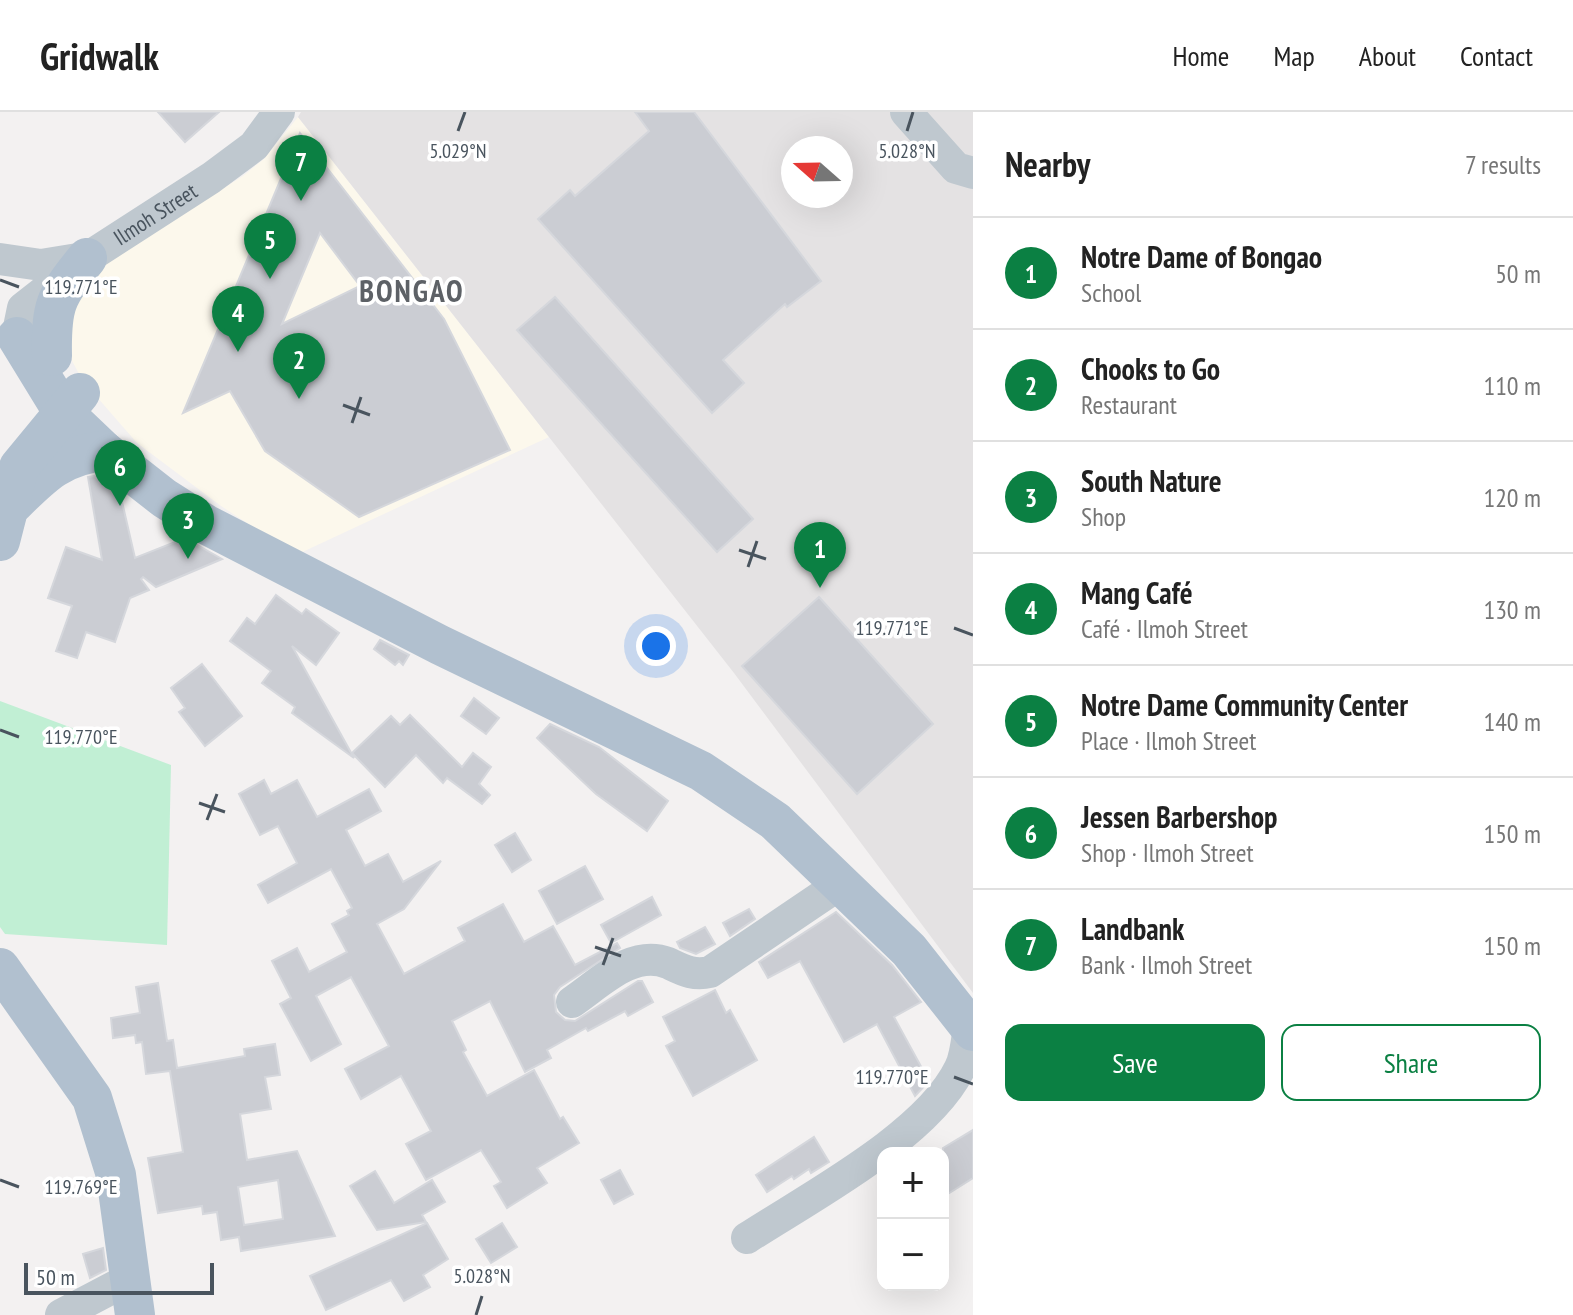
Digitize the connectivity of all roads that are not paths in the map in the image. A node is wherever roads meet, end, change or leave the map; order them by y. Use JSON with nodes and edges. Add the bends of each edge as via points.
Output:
{"nodes":[{"id":1,"x":279,"y":112,"type":"edge"},
{"id":2,"x":906,"y":112,"type":"edge"},
{"id":3,"x":973,"y":173,"type":"edge"},
{"id":4,"x":87,"y":258,"type":"junction"},
{"id":5,"x":0,"y":259,"type":"edge"},
{"id":6,"x":0,"y":272,"type":"edge"},
{"id":7,"x":13,"y":318,"type":"edge"},
{"id":8,"x":52,"y":356,"type":"junction"},
{"id":9,"x":72,"y":402,"type":"junction"},
{"id":10,"x":104,"y":451,"type":"junction"},
{"id":11,"x":19,"y":467,"type":"junction"},
{"id":12,"x":4,"y":525,"type":"edge"},
{"id":13,"x":225,"y":531,"type":"junction"},
{"id":14,"x":840,"y":884,"type":"junction"},
{"id":15,"x":0,"y":968,"type":"edge"},
{"id":16,"x":572,"y":1002,"type":"dead end"},
{"id":17,"x":971,"y":1028,"type":"edge"},
{"id":18,"x":747,"y":1238,"type":"dead end"},
{"id":19,"x":133,"y":1297,"type":"edge"},
{"id":20,"x":61,"y":1315,"type":"edge"}],
"edges":[{"from":1,"to":4,"type":"street","name":"Ilmoh Street","via":[[254,146]]},
{"from":2,"to":3,"type":"street","via":[[956,168]]},
{"from":4,"to":5,"type":"street","via":[[41,265]]},
{"from":4,"to":7,"type":"street","name":"Ilmoh Street"},
{"from":4,"to":8,"type":"main road","via":[[63,287],[52,313]]},
{"from":6,"to":7,"type":"street"},
{"from":7,"to":8,"type":"main road"},
{"from":7,"to":9,"type":"main road"},
{"from":7,"to":11,"type":"main road","via":[[31,419]]},
{"from":8,"to":9,"type":"main road"},
{"from":9,"to":10,"type":"main road"},
{"from":9,"to":11,"type":"main road"},
{"from":9,"to":13,"type":"main road"},
{"from":10,"to":12,"type":"main road","via":[[79,453],[45,472]]},
{"from":10,"to":13,"type":"main road","via":[[164,498]]},
{"from":11,"to":12,"type":"main road"},
{"from":13,"to":14,"type":"main road","via":[[440,645],[701,771],[775,821]]},
{"from":14,"to":16,"type":"street","via":[[710,972],[693,974],[644,959],[626,965]]},
{"from":14,"to":17,"type":"main road","via":[[909,950]]},
{"from":15,"to":19,"type":"main road","via":[[92,1098],[116,1175]]},
{"from":17,"to":18,"type":"street","via":[[961,1066],[919,1120]]},
{"from":19,"to":20,"type":"street"}]}
